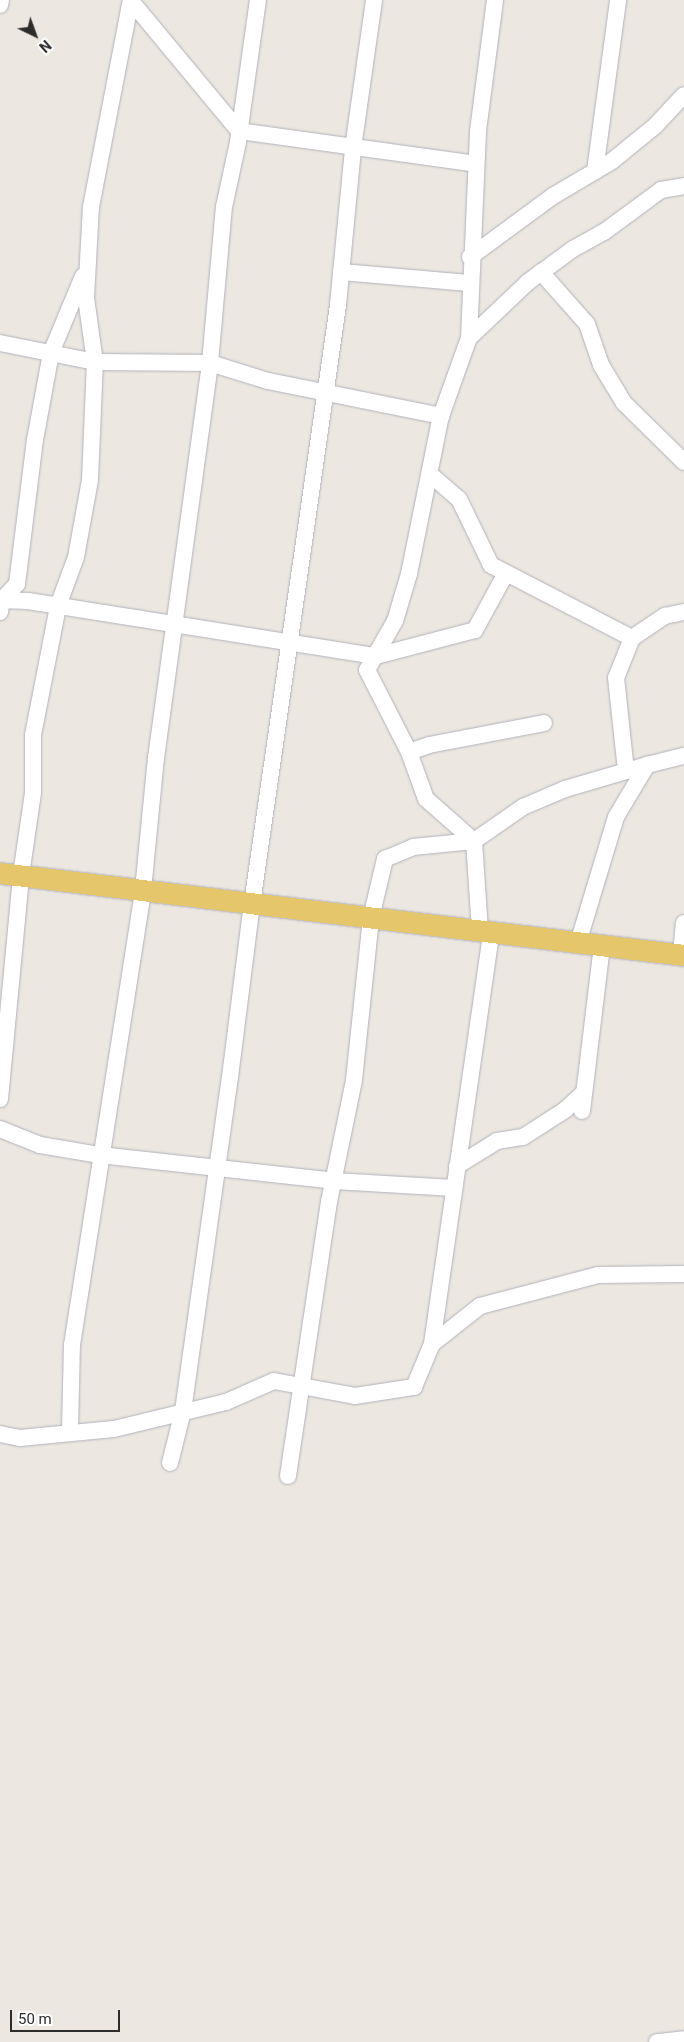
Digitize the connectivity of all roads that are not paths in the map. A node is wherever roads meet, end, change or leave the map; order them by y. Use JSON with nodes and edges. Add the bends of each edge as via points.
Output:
{"nodes":[{"id":1,"x":1,"y":0,"type":"edge"},
{"id":2,"x":131,"y":0,"type":"edge"},
{"id":3,"x":258,"y":0,"type":"edge"},
{"id":4,"x":374,"y":0,"type":"edge"},
{"id":5,"x":495,"y":0,"type":"edge"},
{"id":6,"x":618,"y":0,"type":"edge"},
{"id":7,"x":0,"y":5,"type":"edge"},
{"id":8,"x":684,"y":95,"type":"edge"},
{"id":9,"x":240,"y":131,"type":"junction"},
{"id":10,"x":353,"y":146,"type":"junction"},
{"id":11,"x":476,"y":164,"type":"junction"},
{"id":12,"x":595,"y":171,"type":"junction"},
{"id":13,"x":684,"y":186,"type":"edge"},
{"id":14,"x":470,"y":257,"type":"junction"},
{"id":15,"x":88,"y":264,"type":"junction"},
{"id":16,"x":341,"y":272,"type":"junction"},
{"id":17,"x":541,"y":272,"type":"junction"},
{"id":18,"x":470,"y":283,"type":"junction"},
{"id":19,"x":469,"y":338,"type":"junction"},
{"id":20,"x":0,"y":342,"type":"edge"},
{"id":21,"x":51,"y":353,"type":"junction"},
{"id":22,"x":95,"y":362,"type":"junction"},
{"id":23,"x":210,"y":363,"type":"junction"},
{"id":24,"x":325,"y":392,"type":"junction"},
{"id":25,"x":441,"y":416,"type":"junction"},
{"id":26,"x":684,"y":462,"type":"edge"},
{"id":27,"x":431,"y":475,"type":"junction"},
{"id":28,"x":505,"y":575,"type":"junction"},
{"id":29,"x":1,"y":604,"type":"edge"},
{"id":30,"x":58,"y":606,"type":"junction"},
{"id":31,"x":684,"y":612,"type":"edge"},
{"id":32,"x":176,"y":625,"type":"junction"},
{"id":33,"x":632,"y":638,"type":"junction"},
{"id":34,"x":288,"y":642,"type":"junction"},
{"id":35,"x":376,"y":656,"type":"junction"},
{"id":36,"x":544,"y":723,"type":"dead end"},
{"id":37,"x":409,"y":752,"type":"junction"},
{"id":38,"x":684,"y":756,"type":"edge"},
{"id":39,"x":647,"y":765,"type":"junction"},
{"id":40,"x":626,"y":770,"type":"junction"},
{"id":41,"x":474,"y":840,"type":"junction"},
{"id":42,"x":10,"y":874,"type":"edge"},
{"id":43,"x":143,"y":890,"type":"junction"},
{"id":44,"x":252,"y":904,"type":"junction"},
{"id":45,"x":371,"y":918,"type":"junction"},
{"id":46,"x":684,"y":923,"type":"edge"},
{"id":47,"x":486,"y":932,"type":"junction"},
{"id":48,"x":578,"y":944,"type":"junction"},
{"id":49,"x":602,"y":946,"type":"junction"},
{"id":50,"x":683,"y":955,"type":"edge"},
{"id":51,"x":584,"y":1092,"type":"junction"},
{"id":52,"x":0,"y":1099,"type":"edge"},
{"id":53,"x":582,"y":1111,"type":"dead end"},
{"id":54,"x":0,"y":1129,"type":"edge"},
{"id":55,"x":100,"y":1155,"type":"junction"},
{"id":56,"x":457,"y":1166,"type":"junction"},
{"id":57,"x":217,"y":1167,"type":"junction"},
{"id":58,"x":334,"y":1181,"type":"junction"},
{"id":59,"x":454,"y":1188,"type":"junction"},
{"id":60,"x":684,"y":1274,"type":"edge"},
{"id":61,"x":432,"y":1344,"type":"junction"},
{"id":62,"x":301,"y":1386,"type":"junction"},
{"id":63,"x":183,"y":1411,"type":"junction"},
{"id":64,"x":70,"y":1431,"type":"junction"},
{"id":65,"x":0,"y":1434,"type":"edge"},
{"id":66,"x":170,"y":1463,"type":"dead end"},
{"id":67,"x":288,"y":1476,"type":"dead end"},
{"id":68,"x":684,"y":2039,"type":"edge"},
{"id":69,"x":657,"y":2042,"type":"edge"}],
"edges":[{"from":1,"to":7,"type":"street"},
{"from":2,"to":9,"type":"street"},
{"from":2,"to":15,"type":"street","via":[[91,207]]},
{"from":3,"to":9,"type":"street"},
{"from":4,"to":10,"type":"street"},
{"from":5,"to":11,"type":"street"},
{"from":6,"to":12,"type":"street"},
{"from":8,"to":12,"type":"street","via":[[655,126]]},
{"from":9,"to":10,"type":"street"},
{"from":9,"to":23,"type":"street","via":[[224,207]]},
{"from":10,"to":11,"type":"street"},
{"from":10,"to":16,"type":"street"},
{"from":11,"to":14,"type":"street"},
{"from":12,"to":14,"type":"street","via":[[553,196]]},
{"from":13,"to":17,"type":"street","via":[[661,190]]},
{"from":14,"to":18,"type":"street"},
{"from":15,"to":21,"type":"street"},
{"from":15,"to":22,"type":"street","via":[[86,298]]},
{"from":16,"to":18,"type":"street"},
{"from":16,"to":24,"type":"street"},
{"from":17,"to":19,"type":"street"},
{"from":17,"to":26,"type":"street","via":[[588,324],[601,364],[624,403]]},
{"from":18,"to":19,"type":"street"},
{"from":19,"to":25,"type":"street"},
{"from":20,"to":21,"type":"street"},
{"from":21,"to":22,"type":"street"},
{"from":21,"to":29,"type":"street","via":[[35,440],[17,584]]},
{"from":22,"to":23,"type":"street"},
{"from":22,"to":30,"type":"street","via":[[90,480],[76,557]]},
{"from":23,"to":24,"type":"street","via":[[268,381]]},
{"from":23,"to":32,"type":"street"},
{"from":24,"to":25,"type":"street"},
{"from":24,"to":34,"type":"street"},
{"from":25,"to":27,"type":"street"},
{"from":27,"to":28,"type":"street","via":[[459,499],[491,565]]},
{"from":27,"to":35,"type":"street","via":[[404,593],[395,621]]},
{"from":28,"to":33,"type":"street"},
{"from":28,"to":35,"type":"street","via":[[475,630]]},
{"from":29,"to":30,"type":"street"},
{"from":30,"to":32,"type":"street"},
{"from":30,"to":42,"type":"street","via":[[33,735],[33,793]]},
{"from":31,"to":33,"type":"street","via":[[665,616]]},
{"from":32,"to":34,"type":"street"},
{"from":32,"to":43,"type":"street","via":[[156,758]]},
{"from":33,"to":40,"type":"street","via":[[616,678]]},
{"from":34,"to":35,"type":"street"},
{"from":34,"to":44,"type":"street"},
{"from":35,"to":37,"type":"street","via":[[367,670]]},
{"from":36,"to":37,"type":"street","via":[[429,745]]},
{"from":37,"to":41,"type":"street","via":[[426,799]]},
{"from":38,"to":39,"type":"street"},
{"from":39,"to":40,"type":"street"},
{"from":39,"to":48,"type":"street","via":[[616,817]]},
{"from":40,"to":41,"type":"street","via":[[565,789],[523,807]]},
{"from":41,"to":45,"type":"street","via":[[413,847],[385,859]]},
{"from":41,"to":47,"type":"street"},
{"from":42,"to":43,"type":"main road"},
{"from":42,"to":52,"type":"street"},
{"from":43,"to":44,"type":"main road"},
{"from":43,"to":55,"type":"street"},
{"from":44,"to":45,"type":"main road"},
{"from":44,"to":57,"type":"street"},
{"from":45,"to":47,"type":"main road"},
{"from":45,"to":58,"type":"street","via":[[354,1080]]},
{"from":46,"to":50,"type":"street"},
{"from":47,"to":48,"type":"main road"},
{"from":47,"to":56,"type":"street"},
{"from":48,"to":49,"type":"main road"},
{"from":49,"to":50,"type":"main road"},
{"from":49,"to":51,"type":"street"},
{"from":51,"to":53,"type":"street"},
{"from":51,"to":56,"type":"street","via":[[565,1110],[523,1137],[497,1141]]},
{"from":54,"to":55,"type":"street","via":[[40,1145]]},
{"from":55,"to":57,"type":"street"},
{"from":55,"to":64,"type":"street","via":[[72,1345]]},
{"from":56,"to":59,"type":"street"},
{"from":57,"to":58,"type":"street"},
{"from":57,"to":63,"type":"street"},
{"from":58,"to":59,"type":"street"},
{"from":58,"to":62,"type":"street"},
{"from":59,"to":61,"type":"street"},
{"from":60,"to":61,"type":"street","via":[[598,1275],[480,1306]]},
{"from":61,"to":62,"type":"street","via":[[414,1387],[354,1396]]},
{"from":62,"to":63,"type":"street","via":[[274,1381],[226,1402]]},
{"from":62,"to":67,"type":"street"},
{"from":63,"to":64,"type":"street","via":[[114,1429]]},
{"from":63,"to":66,"type":"street"},
{"from":64,"to":65,"type":"street","via":[[20,1438]]},
{"from":68,"to":69,"type":"street"}]}
